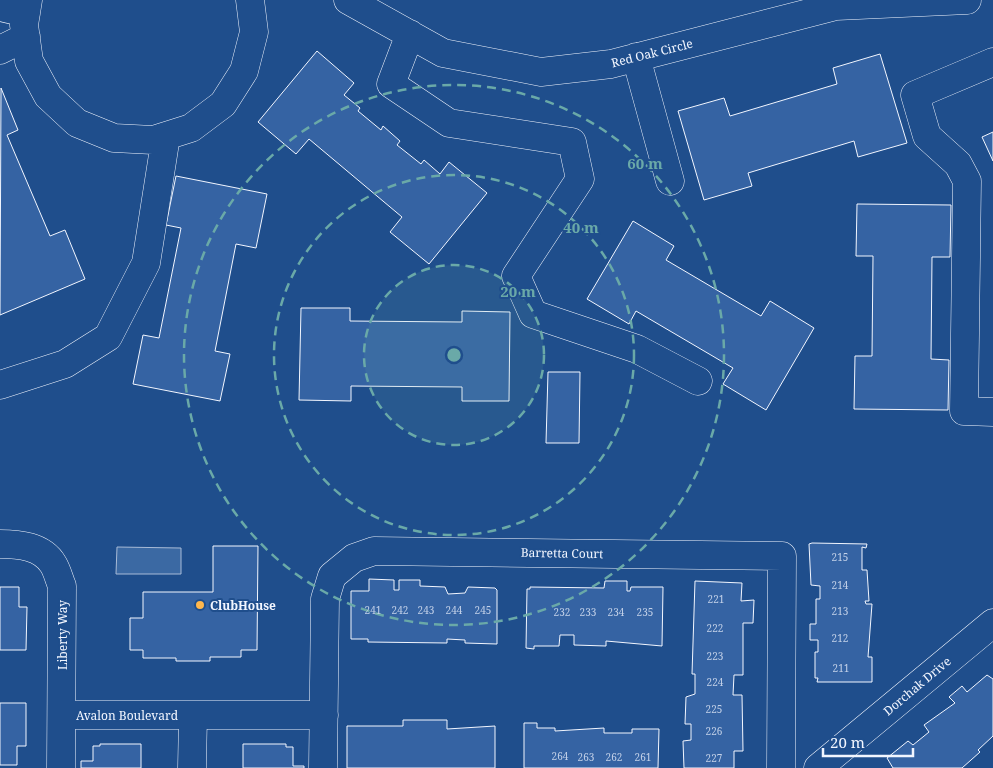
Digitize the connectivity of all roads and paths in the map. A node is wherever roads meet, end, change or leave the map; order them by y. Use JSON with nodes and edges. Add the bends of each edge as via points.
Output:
{"nodes":[{"id":1,"x":250,"y":0,"type":"edge"},
{"id":2,"x":348,"y":0,"type":"edge"},
{"id":3,"x":967,"y":0,"type":"edge"},
{"id":4,"x":916,"y":1,"type":"edge"},
{"id":5,"x":20,"y":14,"type":"edge"},
{"id":6,"x":410,"y":34,"type":"junction"},
{"id":7,"x":0,"y":50,"type":"edge"},
{"id":8,"x":636,"y":57,"type":"junction"},
{"id":9,"x":993,"y":62,"type":"edge"},
{"id":10,"x":166,"y":136,"type":"junction"},
{"id":11,"x":670,"y":181,"type":"dead end"},
{"id":12,"x":698,"y":382,"type":"dead end"},
{"id":13,"x":0,"y":386,"type":"edge"},
{"id":14,"x":993,"y":412,"type":"edge"},
{"id":15,"x":0,"y":544,"type":"edge"},
{"id":16,"x":993,"y":623,"type":"edge"},
{"id":17,"x":62,"y":715,"type":"junction"},
{"id":18,"x":324,"y":715,"type":"junction"},
{"id":19,"x":193,"y":716,"type":"junction"},
{"id":20,"x":62,"y":768,"type":"edge"},
{"id":21,"x":192,"y":768,"type":"edge"},
{"id":22,"x":323,"y":768,"type":"edge"},
{"id":23,"x":781,"y":768,"type":"edge"},
{"id":24,"x":818,"y":768,"type":"edge"}],
"edges":[{"from":1,"to":10,"type":"street","via":[[254,32],[244,70],[223,104],[191,128]]},
{"from":2,"to":6,"type":"street","name":"Red Oak Circle"},
{"from":3,"to":4,"type":"street","name":"Red Oak Circle"},
{"from":4,"to":8,"type":"street","name":"Red Oak Circle","via":[[836,6]]},
{"from":5,"to":7,"type":"street"},
{"from":5,"to":10,"type":"street","via":[[29,61],[48,96],[77,123],[114,138],[154,140]]},
{"from":6,"to":8,"type":"street","name":"Red Oak Circle","via":[[443,53],[541,72],[611,64]]},
{"from":6,"to":12,"type":"street","via":[[391,84],[434,113],[449,123],[572,142],[580,179],[516,276],[533,314],[637,349]]},
{"from":8,"to":11,"type":"street"},
{"from":9,"to":14,"type":"street","via":[[915,95],[927,136],[958,164],[967,181],[964,411]]},
{"from":10,"to":13,"type":"street","via":[[146,263],[108,337],[65,364]]},
{"from":15,"to":17,"type":"street","name":"Liberty Way","via":[[20,544],[39,551],[53,563],[62,586]]},
{"from":16,"to":24,"type":"street","name":"Dorchak Drive"},
{"from":17,"to":19,"type":"street","name":"Avalon Boulevard"},
{"from":17,"to":20,"type":"street","name":"Liberty Way"},
{"from":18,"to":19,"type":"street","name":"Avalon Boulevard"},
{"from":18,"to":22,"type":"street","name":"Barretta Court"},
{"from":18,"to":23,"type":"street","name":"Barretta Court","via":[[324,599],[332,576],[354,558],[374,551],[782,556]]},
{"from":19,"to":21,"type":"street","name":"Avalon Boulevard"}]}
